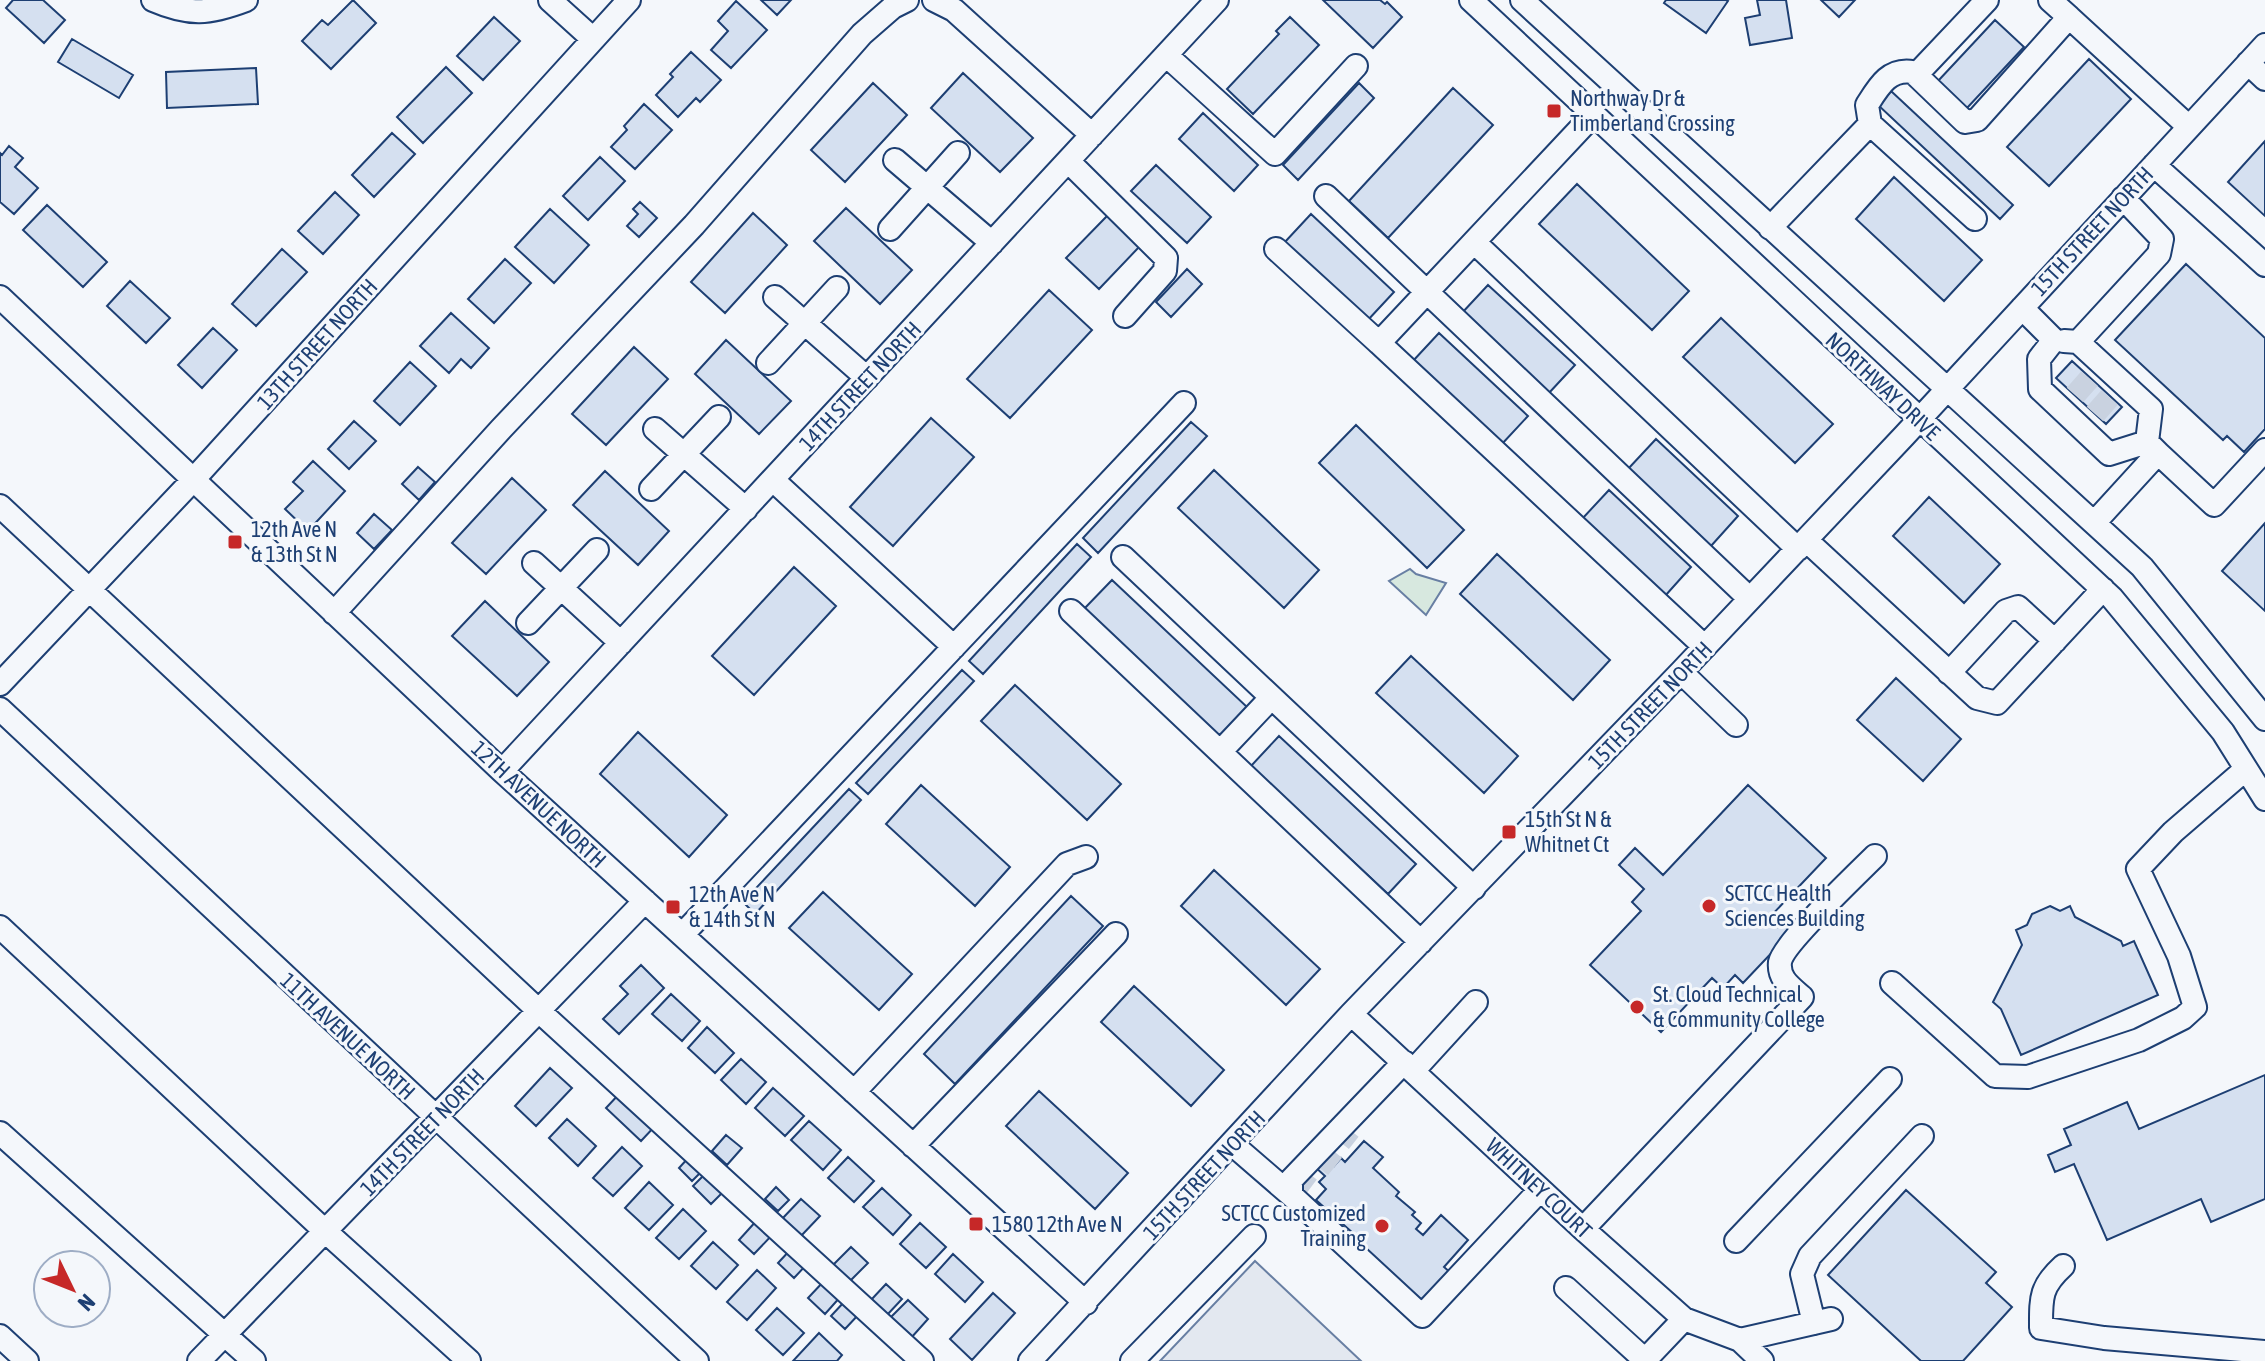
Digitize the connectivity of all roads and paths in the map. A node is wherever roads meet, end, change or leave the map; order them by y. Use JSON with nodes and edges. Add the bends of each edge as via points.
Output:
{"nodes":[{"id":1,"x":153,"y":0,"type":"edge"},
{"id":2,"x":246,"y":0,"type":"edge"},
{"id":3,"x":550,"y":0,"type":"edge"},
{"id":4,"x":629,"y":0,"type":"edge"},
{"id":5,"x":907,"y":0,"type":"edge"},
{"id":6,"x":934,"y":0,"type":"edge"},
{"id":7,"x":1471,"y":0,"type":"edge"},
{"id":8,"x":1522,"y":0,"type":"edge"},
{"id":9,"x":1987,"y":0,"type":"edge"},
{"id":10,"x":2050,"y":0,"type":"edge"},
{"id":11,"x":1210,"y":3,"type":"edge"},
{"id":12,"x":2069,"y":17,"type":"junction"},
{"id":13,"x":593,"y":39,"type":"junction"},
{"id":14,"x":2265,"y":45,"type":"edge"},
{"id":15,"x":1166,"y":55,"type":"junction"},
{"id":16,"x":2248,"y":63,"type":"junction"},
{"id":17,"x":1356,"y":66,"type":"dead end"},
{"id":18,"x":1916,"y":75,"type":"junction"},
{"id":19,"x":2265,"y":79,"type":"edge"},
{"id":20,"x":1594,"y":114,"type":"junction"},
{"id":21,"x":1870,"y":124,"type":"junction"},
{"id":22,"x":2189,"y":127,"type":"junction"},
{"id":23,"x":1092,"y":135,"type":"junction"},
{"id":24,"x":958,"y":153,"type":"dead end"},
{"id":25,"x":895,"y":160,"type":"dead end"},
{"id":26,"x":1068,"y":161,"type":"junction"},
{"id":27,"x":2154,"y":165,"type":"junction"},
{"id":28,"x":927,"y":187,"type":"junction"},
{"id":29,"x":1326,"y":196,"type":"dead end"},
{"id":30,"x":2123,"y":198,"type":"junction"},
{"id":31,"x":1975,"y":219,"type":"dead end"},
{"id":32,"x":1770,"y":228,"type":"junction"},
{"id":33,"x":890,"y":229,"type":"dead end"},
{"id":34,"x":1474,"y":242,"type":"junction"},
{"id":35,"x":992,"y":243,"type":"junction"},
{"id":36,"x":1276,"y":249,"type":"dead end"},
{"id":37,"x":2265,"y":265,"type":"edge"},
{"id":38,"x":837,"y":288,"type":"dead end"},
{"id":39,"x":1428,"y":292,"type":"junction"},
{"id":40,"x":0,"y":297,"type":"edge"},
{"id":41,"x":775,"y":297,"type":"dead end"},
{"id":42,"x":2022,"y":308,"type":"junction"},
{"id":43,"x":1125,"y":316,"type":"dead end"},
{"id":44,"x":806,"y":324,"type":"junction"},
{"id":45,"x":2054,"y":340,"type":"junction"},
{"id":46,"x":2078,"y":342,"type":"junction"},
{"id":47,"x":1379,"y":343,"type":"junction"},
{"id":48,"x":768,"y":363,"type":"dead end"},
{"id":49,"x":867,"y":378,"type":"junction"},
{"id":50,"x":1948,"y":388,"type":"junction"},
{"id":51,"x":1184,"y":403,"type":"dead end"},
{"id":52,"x":719,"y":417,"type":"dead end"},
{"id":53,"x":1919,"y":420,"type":"junction"},
{"id":54,"x":655,"y":429,"type":"dead end"},
{"id":55,"x":2153,"y":447,"type":"junction"},
{"id":56,"x":2265,"y":450,"type":"edge"},
{"id":57,"x":684,"y":454,"type":"junction"},
{"id":58,"x":193,"y":480,"type":"junction"},
{"id":59,"x":773,"y":480,"type":"junction"},
{"id":60,"x":651,"y":489,"type":"dead end"},
{"id":61,"x":0,"y":506,"type":"edge"},
{"id":62,"x":746,"y":509,"type":"junction"},
{"id":63,"x":2094,"y":523,"type":"junction"},
{"id":64,"x":1802,"y":544,"type":"junction"},
{"id":65,"x":597,"y":550,"type":"dead end"},
{"id":66,"x":1123,"y":557,"type":"dead end"},
{"id":67,"x":534,"y":563,"type":"dead end"},
{"id":68,"x":561,"y":588,"type":"junction"},
{"id":69,"x":90,"y":589,"type":"junction"},
{"id":70,"x":2103,"y":589,"type":"junction"},
{"id":71,"x":1750,"y":599,"type":"junction"},
{"id":72,"x":1071,"y":611,"type":"dead end"},
{"id":73,"x":334,"y":613,"type":"junction"},
{"id":74,"x":528,"y":623,"type":"dead end"},
{"id":75,"x":2055,"y":641,"type":"junction"},
{"id":76,"x":621,"y":643,"type":"junction"},
{"id":77,"x":954,"y":647,"type":"junction"},
{"id":78,"x":1705,"y":647,"type":"junction"},
{"id":79,"x":1681,"y":672,"type":"junction"},
{"id":80,"x":1949,"y":673,"type":"junction"},
{"id":81,"x":0,"y":684,"type":"edge"},
{"id":82,"x":1271,"y":698,"type":"junction"},
{"id":83,"x":0,"y":709,"type":"edge"},
{"id":84,"x":2263,"y":709,"type":"edge"},
{"id":85,"x":1736,"y":725,"type":"dead end"},
{"id":86,"x":1220,"y":752,"type":"junction"},
{"id":87,"x":2246,"y":769,"type":"junction"},
{"id":88,"x":502,"y":771,"type":"junction"},
{"id":89,"x":2265,"y":799,"type":"edge"},
{"id":90,"x":1875,"y":856,"type":"dead end"},
{"id":91,"x":1086,"y":857,"type":"dead end"},
{"id":92,"x":1474,"y":888,"type":"junction"},
{"id":93,"x":645,"y":901,"type":"junction"},
{"id":94,"x":0,"y":927,"type":"edge"},
{"id":95,"x":1116,"y":934,"type":"dead end"},
{"id":96,"x":682,"y":935,"type":"junction"},
{"id":97,"x":1421,"y":942,"type":"junction"},
{"id":98,"x":1892,"y":983,"type":"dead end"},
{"id":99,"x":1476,"y":1002,"type":"dead end"},
{"id":100,"x":539,"y":1011,"type":"junction"},
{"id":101,"x":1351,"y":1014,"type":"junction"},
{"id":102,"x":1408,"y":1066,"type":"junction"},
{"id":103,"x":1890,"y":1079,"type":"dead end"},
{"id":104,"x":854,"y":1092,"type":"junction"},
{"id":105,"x":436,"y":1118,"type":"junction"},
{"id":106,"x":0,"y":1133,"type":"edge"},
{"id":107,"x":1922,"y":1136,"type":"dead end"},
{"id":108,"x":1232,"y":1144,"type":"junction"},
{"id":109,"x":913,"y":1146,"type":"junction"},
{"id":110,"x":1540,"y":1190,"type":"junction"},
{"id":111,"x":1291,"y":1195,"type":"junction"},
{"id":112,"x":1583,"y":1229,"type":"junction"},
{"id":113,"x":325,"y":1231,"type":"junction"},
{"id":114,"x":1254,"y":1236,"type":"dead end"},
{"id":115,"x":1736,"y":1241,"type":"dead end"},
{"id":116,"x":2063,"y":1266,"type":"dead end"},
{"id":117,"x":1566,"y":1288,"type":"dead end"},
{"id":118,"x":1086,"y":1303,"type":"junction"},
{"id":119,"x":1684,"y":1319,"type":"junction"},
{"id":120,"x":225,"y":1334,"type":"junction"},
{"id":121,"x":0,"y":1336,"type":"edge"},
{"id":122,"x":1740,"y":1350,"type":"edge"},
{"id":123,"x":2265,"y":1352,"type":"edge"},
{"id":124,"x":1646,"y":1360,"type":"edge"},
{"id":125,"x":27,"y":1361,"type":"edge"},
{"id":126,"x":199,"y":1361,"type":"edge"},
{"id":127,"x":254,"y":1361,"type":"edge"},
{"id":128,"x":469,"y":1361,"type":"edge"},
{"id":129,"x":697,"y":1361,"type":"edge"},
{"id":130,"x":922,"y":1361,"type":"edge"},
{"id":131,"x":1030,"y":1361,"type":"edge"},
{"id":132,"x":1132,"y":1361,"type":"edge"},
{"id":133,"x":1762,"y":1361,"type":"edge"}],
"edges":[{"from":1,"to":2,"type":"street","via":[[177,11],[217,11]]},
{"from":3,"to":13,"type":"street"},
{"from":4,"to":13,"type":"street","name":"13TH STREET NORTH"},
{"from":5,"to":73,"type":"street","via":[[862,34],[694,225]]},
{"from":6,"to":23,"type":"street","via":[[954,10]]},
{"from":7,"to":20,"type":"street","name":"NORTHWAY DRIVE"},
{"from":8,"to":32,"type":"street","name":"NORTHWAY DRIVE"},
{"from":9,"to":18,"type":"street"},
{"from":10,"to":12,"type":"street"},
{"from":11,"to":15,"type":"street","name":"14TH STREET NORTH"},
{"from":12,"to":18,"type":"street","via":[[1977,120],[1965,122]]},
{"from":12,"to":22,"type":"street"},
{"from":13,"to":58,"type":"street","name":"13TH STREET NORTH"},
{"from":14,"to":16,"type":"street","name":"15TH STREET NORTH"},
{"from":15,"to":17,"type":"street","via":[[1275,154]]},
{"from":15,"to":23,"type":"street","name":"14TH STREET NORTH"},
{"from":16,"to":19,"type":"street"},
{"from":16,"to":22,"type":"street","name":"15TH STREET NORTH"},
{"from":18,"to":21,"type":"street","via":[[1902,70],[1883,80],[1867,105]]},
{"from":20,"to":34,"type":"street"},
{"from":20,"to":53,"type":"street","name":"NORTHWAY DRIVE"},
{"from":21,"to":31,"type":"street"},
{"from":21,"to":32,"type":"street"},
{"from":22,"to":27,"type":"street","name":"15TH STREET NORTH"},
{"from":23,"to":26,"type":"street","name":"14TH STREET NORTH"},
{"from":24,"to":28,"type":"street"},
{"from":25,"to":28,"type":"street"},
{"from":26,"to":35,"type":"street","name":"14TH STREET NORTH"},
{"from":26,"to":43,"type":"street","via":[[1166,258],[1165,271]]},
{"from":27,"to":30,"type":"street","name":"15TH STREET NORTH"},
{"from":27,"to":37,"type":"street"},
{"from":28,"to":33,"type":"street"},
{"from":28,"to":35,"type":"street"},
{"from":29,"to":39,"type":"street"},
{"from":30,"to":42,"type":"street","name":"15TH STREET NORTH"},
{"from":30,"to":46,"type":"street","via":[[2162,239],[2159,254]]},
{"from":32,"to":50,"type":"street","name":"NORTHWAY DRIVE"},
{"from":34,"to":39,"type":"street"},
{"from":34,"to":64,"type":"street"},
{"from":35,"to":49,"type":"street","name":"14TH STREET NORTH"},
{"from":36,"to":47,"type":"street"},
{"from":38,"to":44,"type":"street"},
{"from":39,"to":47,"type":"street"},
{"from":39,"to":71,"type":"street"},
{"from":40,"to":58,"type":"street","name":"12TH AVENUE NORTH"},
{"from":41,"to":44,"type":"street"},
{"from":42,"to":45,"type":"street"},
{"from":42,"to":50,"type":"street","name":"15TH STREET NORTH"},
{"from":44,"to":48,"type":"street"},
{"from":44,"to":49,"type":"street"},
{"from":45,"to":46,"type":"street"},
{"from":45,"to":55,"type":"street","via":[[2039,359],[2040,389],[2068,403],[2109,454]]},
{"from":46,"to":55,"type":"street","via":[[2117,390],[2151,409]]},
{"from":47,"to":78,"type":"street"},
{"from":49,"to":59,"type":"street","name":"14TH STREET NORTH"},
{"from":50,"to":53,"type":"street","name":"15TH STREET NORTH"},
{"from":50,"to":63,"type":"street","name":"NORTHWAY DRIVE"},
{"from":51,"to":77,"type":"street"},
{"from":52,"to":57,"type":"street"},
{"from":53,"to":64,"type":"street","name":"15TH STREET NORTH"},
{"from":53,"to":70,"type":"street","name":"NORTHWAY DRIVE"},
{"from":54,"to":57,"type":"street"},
{"from":55,"to":56,"type":"street","via":[[2214,505]]},
{"from":55,"to":63,"type":"street"},
{"from":57,"to":60,"type":"street"},
{"from":57,"to":62,"type":"street"},
{"from":58,"to":69,"type":"street","name":"13TH STREET NORTH"},
{"from":58,"to":73,"type":"street","name":"12TH AVENUE NORTH"},
{"from":59,"to":62,"type":"street","name":"14TH STREET NORTH"},
{"from":59,"to":77,"type":"street"},
{"from":61,"to":69,"type":"street"},
{"from":62,"to":76,"type":"street","name":"14TH STREET NORTH"},
{"from":63,"to":84,"type":"street","name":"NORTHWAY DRIVE","via":[[2142,567]]},
{"from":64,"to":71,"type":"street","name":"15TH STREET NORTH"},
{"from":64,"to":80,"type":"street"},
{"from":65,"to":68,"type":"street"},
{"from":66,"to":82,"type":"street"},
{"from":67,"to":68,"type":"street"},
{"from":68,"to":74,"type":"street"},
{"from":68,"to":76,"type":"street"},
{"from":69,"to":81,"type":"street","name":"13TH STREET NORTH"},
{"from":69,"to":100,"type":"street"},
{"from":70,"to":75,"type":"street"},
{"from":70,"to":87,"type":"street","name":"NORTHWAY DRIVE","via":[[2223,732]]},
{"from":71,"to":78,"type":"street","name":"15TH STREET NORTH"},
{"from":72,"to":86,"type":"street"},
{"from":73,"to":88,"type":"street","name":"12TH AVENUE NORTH"},
{"from":75,"to":80,"type":"street","via":[[1997,703],[1977,698]]},
{"from":75,"to":80,"type":"street","via":[[2018,607],[2006,611]]},
{"from":76,"to":88,"type":"street","name":"14TH STREET NORTH"},
{"from":77,"to":96,"type":"street"},
{"from":78,"to":79,"type":"street","name":"15TH STREET NORTH"},
{"from":79,"to":85,"type":"street"},
{"from":79,"to":92,"type":"street","name":"15TH STREET NORTH"},
{"from":82,"to":86,"type":"street"},
{"from":82,"to":92,"type":"street"},
{"from":83,"to":105,"type":"street","name":"11TH AVENUE NORTH"},
{"from":86,"to":97,"type":"street"},
{"from":87,"to":89,"type":"street","name":"NORTHWAY DRIVE"},
{"from":87,"to":98,"type":"street","via":[[2138,869],[2179,956],[2195,1007],[2183,1018],[2139,1040],[2028,1077],[1995,1076]]},
{"from":88,"to":93,"type":"street","name":"12TH AVENUE NORTH"},
{"from":90,"to":112,"type":"street","via":[[1780,961],[1783,979],[1802,997]]},
{"from":91,"to":104,"type":"street","via":[[1067,864]]},
{"from":92,"to":97,"type":"street","name":"15TH STREET NORTH"},
{"from":93,"to":96,"type":"street","name":"12TH AVENUE NORTH"},
{"from":93,"to":100,"type":"street","name":"14TH STREET NORTH"},
{"from":94,"to":113,"type":"street"},
{"from":95,"to":109,"type":"street"},
{"from":96,"to":104,"type":"street","name":"12TH AVENUE NORTH"},
{"from":97,"to":101,"type":"street","name":"15TH STREET NORTH"},
{"from":99,"to":102,"type":"street"},
{"from":100,"to":105,"type":"street","name":"14TH STREET NORTH"},
{"from":100,"to":130,"type":"street"},
{"from":101,"to":102,"type":"street","name":"WHITNEY COURT"},
{"from":101,"to":108,"type":"street","name":"15TH STREET NORTH"},
{"from":102,"to":110,"type":"street","name":"WHITNEY COURT"},
{"from":102,"to":111,"type":"street","via":[[1291,1180]]},
{"from":103,"to":115,"type":"street"},
{"from":104,"to":109,"type":"street","name":"12TH AVENUE NORTH"},
{"from":105,"to":113,"type":"street","name":"14TH STREET NORTH"},
{"from":105,"to":129,"type":"street","name":"11TH AVENUE NORTH"},
{"from":106,"to":120,"type":"street"},
{"from":107,"to":122,"type":"street","via":[[1810,1256],[1802,1274],[1823,1321]]},
{"from":108,"to":111,"type":"street"},
{"from":108,"to":118,"type":"street","name":"15TH STREET NORTH"},
{"from":109,"to":118,"type":"street","name":"12TH AVENUE NORTH"},
{"from":110,"to":111,"type":"street","via":[[1422,1316]]},
{"from":110,"to":112,"type":"street","name":"WHITNEY COURT"},
{"from":112,"to":119,"type":"street","name":"WHITNEY COURT"},
{"from":113,"to":120,"type":"street","name":"14TH STREET NORTH"},
{"from":113,"to":128,"type":"street"},
{"from":114,"to":132,"type":"street"},
{"from":116,"to":123,"type":"street","via":[[2041,1296],[2041,1328]]},
{"from":117,"to":124,"type":"street"},
{"from":118,"to":131,"type":"street","name":"15TH STREET NORTH"},
{"from":119,"to":122,"type":"street","name":"WHITNEY COURT"},
{"from":119,"to":124,"type":"street"},
{"from":120,"to":126,"type":"street","name":"14TH STREET NORTH"},
{"from":120,"to":127,"type":"street"},
{"from":121,"to":125,"type":"street"},
{"from":122,"to":133,"type":"street"}]}
